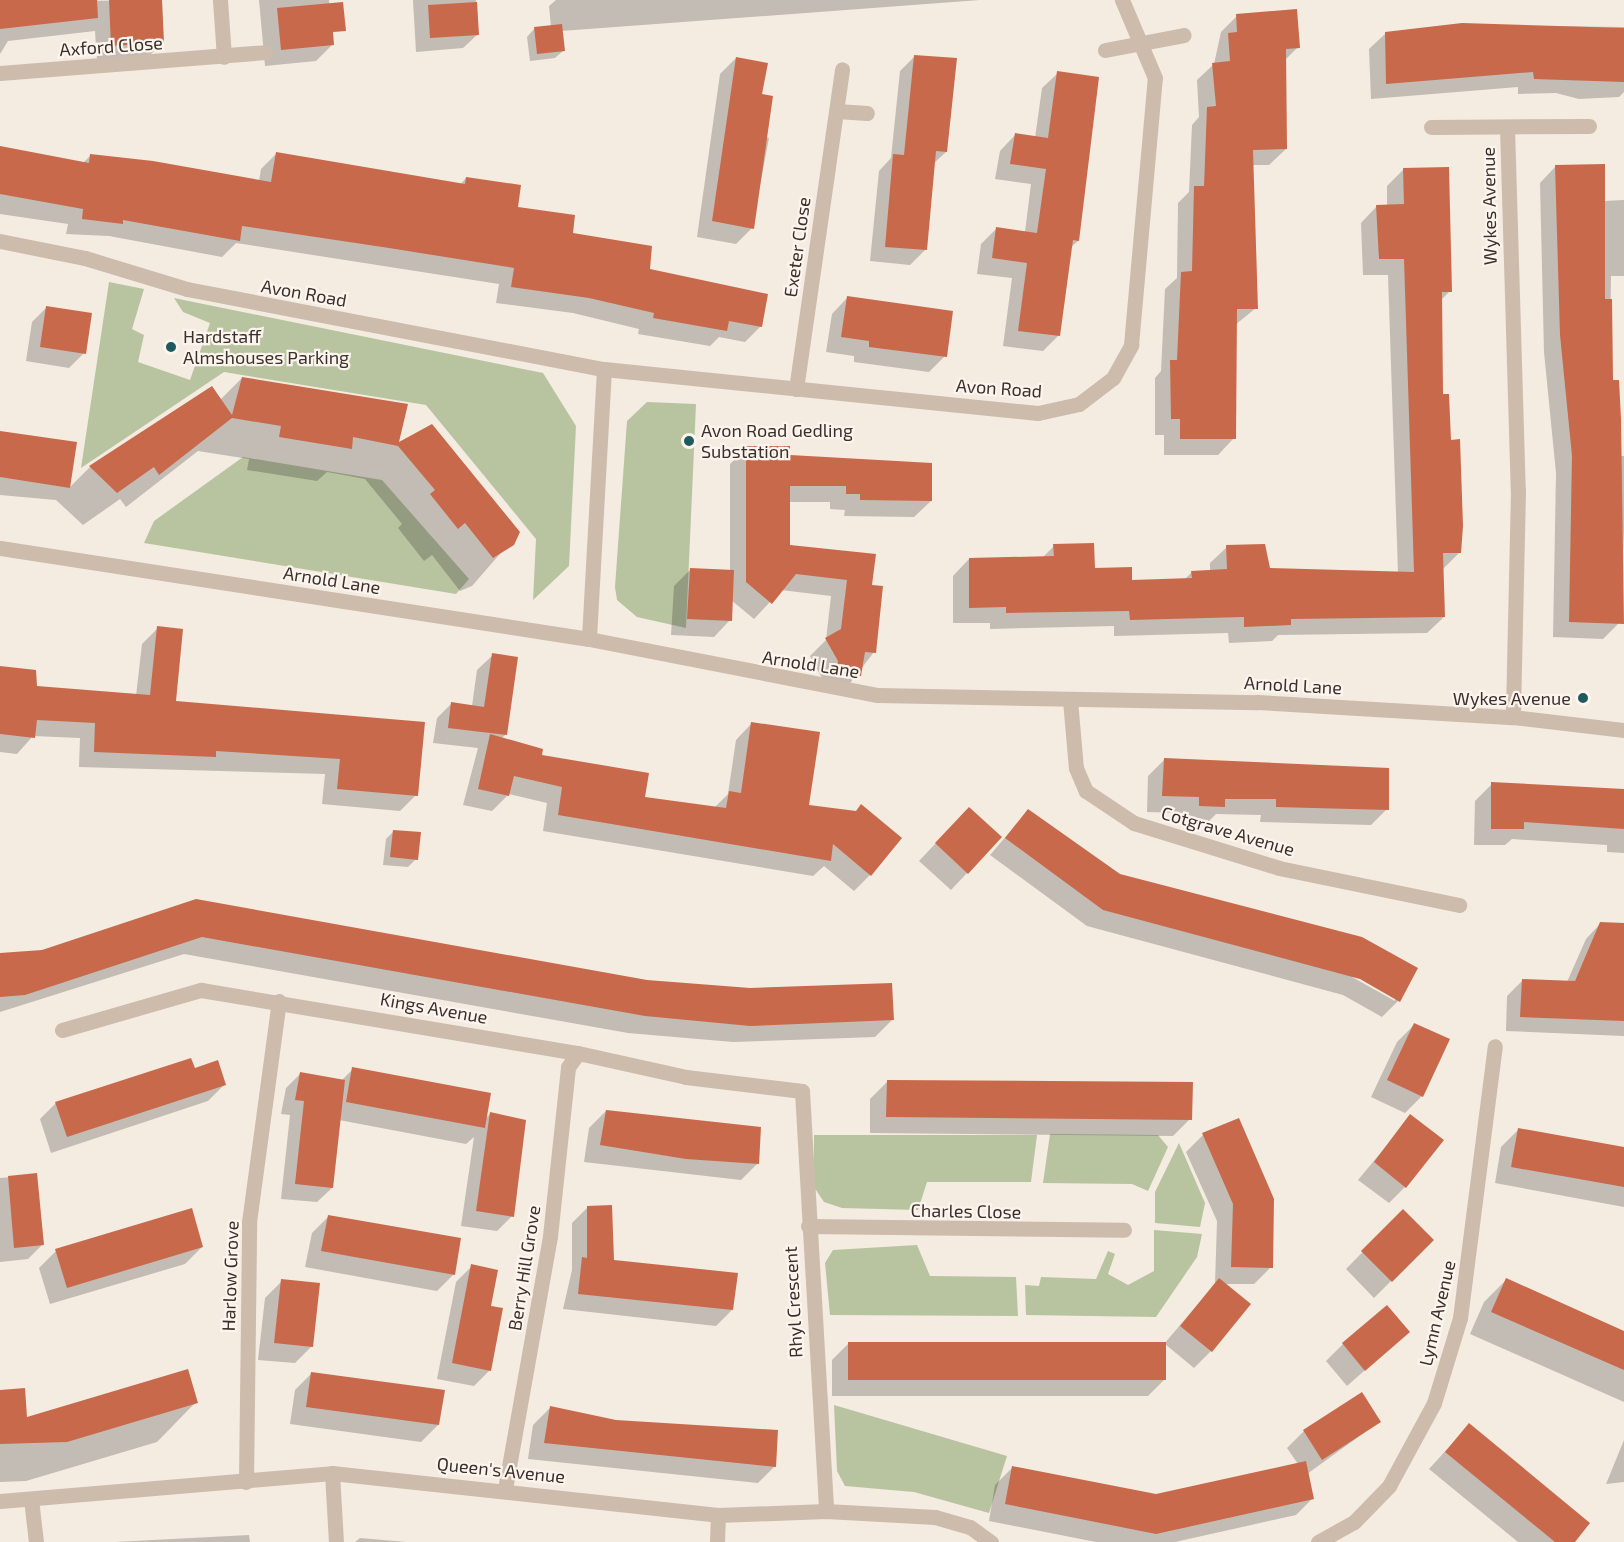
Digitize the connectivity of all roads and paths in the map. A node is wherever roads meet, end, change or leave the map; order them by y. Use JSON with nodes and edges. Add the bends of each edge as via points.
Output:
{"nodes":[{"id":1,"x":220,"y":0,"type":"edge"},
{"id":2,"x":1122,"y":0,"type":"edge"},
{"id":3,"x":1184,"y":35,"type":"dead end"},
{"id":4,"x":1144,"y":43,"type":"junction"},
{"id":5,"x":1105,"y":50,"type":"dead end"},
{"id":6,"x":265,"y":52,"type":"dead end"},
{"id":7,"x":224,"y":57,"type":"junction"},
{"id":8,"x":842,"y":69,"type":"dead end"},
{"id":9,"x":0,"y":73,"type":"edge"},
{"id":10,"x":837,"y":111,"type":"junction"},
{"id":11,"x":867,"y":113,"type":"dead end"},
{"id":12,"x":1589,"y":126,"type":"dead end"},
{"id":13,"x":1431,"y":127,"type":"dead end"},
{"id":14,"x":1507,"y":127,"type":"junction"},
{"id":15,"x":0,"y":242,"type":"edge"},
{"id":16,"x":604,"y":369,"type":"junction"},
{"id":17,"x":796,"y":389,"type":"junction"},
{"id":18,"x":0,"y":548,"type":"edge"},
{"id":19,"x":589,"y":639,"type":"junction"},
{"id":20,"x":1070,"y":700,"type":"junction"},
{"id":21,"x":1513,"y":717,"type":"junction"},
{"id":22,"x":1624,"y":730,"type":"edge"},
{"id":23,"x":1459,"y":905,"type":"dead end"},
{"id":24,"x":279,"y":1001,"type":"junction"},
{"id":25,"x":62,"y":1030,"type":"dead end"},
{"id":26,"x":1495,"y":1046,"type":"dead end"},
{"id":27,"x":578,"y":1053,"type":"junction"},
{"id":28,"x":802,"y":1091,"type":"joint"},
{"id":29,"x":808,"y":1226,"type":"junction"},
{"id":30,"x":1124,"y":1230,"type":"dead end"},
{"id":31,"x":332,"y":1473,"type":"junction"},
{"id":32,"x":246,"y":1482,"type":"junction"},
{"id":33,"x":505,"y":1489,"type":"junction"},
{"id":34,"x":31,"y":1499,"type":"junction"},
{"id":35,"x":0,"y":1501,"type":"edge"},
{"id":36,"x":826,"y":1511,"type":"junction"},
{"id":37,"x":717,"y":1515,"type":"junction"},
{"id":38,"x":36,"y":1542,"type":"edge"},
{"id":39,"x":336,"y":1542,"type":"edge"},
{"id":40,"x":717,"y":1542,"type":"edge"},
{"id":41,"x":991,"y":1542,"type":"edge"},
{"id":42,"x":1318,"y":1542,"type":"edge"}],
"edges":[{"from":1,"to":7,"type":"street"},
{"from":2,"to":4,"type":"street","name":"Avon Road"},
{"from":3,"to":4,"type":"street"},
{"from":4,"to":5,"type":"street"},
{"from":4,"to":17,"type":"street","name":"Avon Road","via":[[1155,78],[1131,345],[1113,378],[1079,404],[1038,413]]},
{"from":6,"to":7,"type":"street","name":"Axford Close"},
{"from":7,"to":9,"type":"street","name":"Axford Close"},
{"from":8,"to":10,"type":"street","name":"Exeter Close"},
{"from":10,"to":11,"type":"street"},
{"from":10,"to":17,"type":"street","name":"Exeter Close"},
{"from":12,"to":14,"type":"street","name":"Wykes Avenue"},
{"from":13,"to":14,"type":"street","name":"Wykes Avenue"},
{"from":14,"to":21,"type":"street","name":"Wykes Avenue","via":[[1518,490]]},
{"from":15,"to":16,"type":"street","name":"Avon Road","via":[[85,258],[187,290]]},
{"from":16,"to":17,"type":"street","name":"Avon Road"},
{"from":16,"to":19,"type":"street"},
{"from":18,"to":19,"type":"street","name":"Arnold Lane"},
{"from":19,"to":20,"type":"street","name":"Arnold Lane","via":[[878,695]]},
{"from":20,"to":21,"type":"street","name":"Arnold Lane","via":[[1257,702]]},
{"from":20,"to":23,"type":"street","name":"Cotgrave Avenue","via":[[1076,768],[1086,791],[1134,823],[1279,868]]},
{"from":21,"to":22,"type":"street","name":"Arnold Lane"},
{"from":24,"to":25,"type":"street","name":"Kings Avenue","via":[[201,990]]},
{"from":24,"to":27,"type":"street","name":"Kings Avenue"},
{"from":24,"to":32,"type":"street","name":"Harlow Grove","via":[[249,1222]]},
{"from":26,"to":42,"type":"street","name":"Lymn Avenue","via":[[1461,1308],[1434,1403],[1389,1486],[1354,1522]]},
{"from":27,"to":28,"type":"street","name":"Kings Avenue","via":[[686,1077]]},
{"from":27,"to":33,"type":"street","name":"Berry Hill Grove","via":[[568,1067],[550,1236]]},
{"from":28,"to":29,"type":"street","name":"Rhyl Crescent"},
{"from":29,"to":30,"type":"street","name":"Charles Close"},
{"from":29,"to":36,"type":"street","name":"Rhyl Crescent"},
{"from":31,"to":32,"type":"street","name":"Queen's Avenue"},
{"from":31,"to":33,"type":"street","name":"Queen's Avenue"},
{"from":31,"to":39,"type":"street"},
{"from":32,"to":34,"type":"street","name":"Queen's Avenue"},
{"from":33,"to":37,"type":"street","name":"Queen's Avenue"},
{"from":34,"to":35,"type":"street","name":"Queen's Avenue"},
{"from":34,"to":38,"type":"street"},
{"from":36,"to":37,"type":"street","name":"Queen's Avenue"},
{"from":36,"to":41,"type":"street","name":"Queen's Avenue","via":[[935,1517],[970,1527]]},
{"from":37,"to":40,"type":"street"}]}
